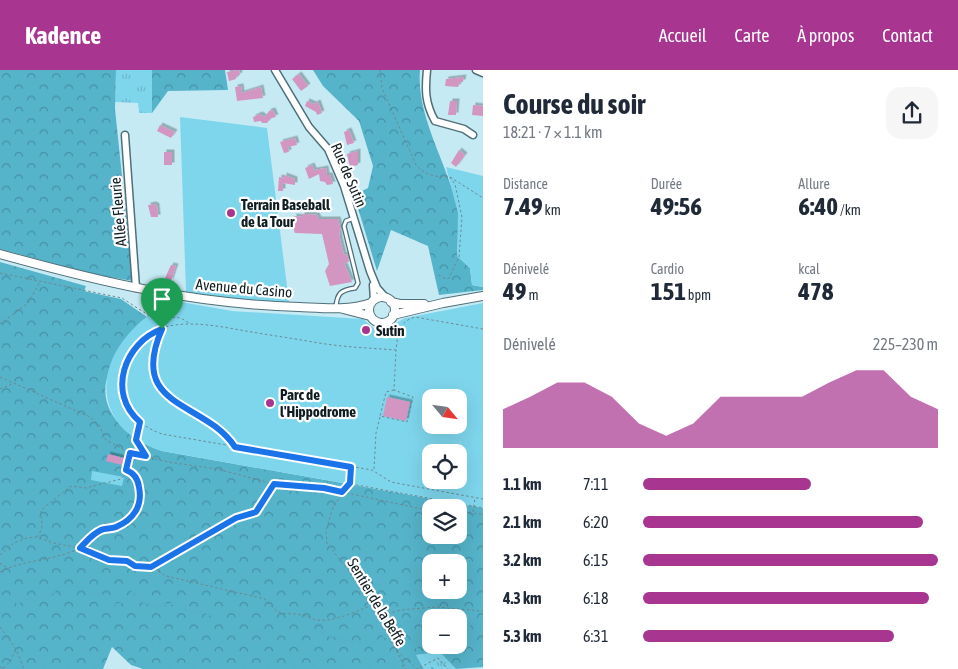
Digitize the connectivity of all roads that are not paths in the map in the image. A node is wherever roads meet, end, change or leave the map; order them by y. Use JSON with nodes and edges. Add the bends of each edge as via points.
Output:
{"nodes":[{"id":1,"x":275,"y":70,"type":"edge"},
{"id":2,"x":428,"y":70,"type":"edge"},
{"id":3,"x":476,"y":70,"type":"edge"},
{"id":4,"x":483,"y":73,"type":"edge"},
{"id":5,"x":125,"y":135,"type":"dead end"},
{"id":6,"x":473,"y":135,"type":"dead end"},
{"id":7,"x":354,"y":218,"type":"junction"},
{"id":8,"x":0,"y":254,"type":"edge"},
{"id":9,"x":370,"y":271,"type":"junction"},
{"id":10,"x":136,"y":288,"type":"junction"},
{"id":11,"x":483,"y":296,"type":"edge"},
{"id":12,"x":388,"y":300,"type":"junction"},
{"id":13,"x":372,"y":302,"type":"junction"},
{"id":14,"x":443,"y":302,"type":"junction"},
{"id":15,"x":339,"y":308,"type":"junction"},
{"id":16,"x":370,"y":316,"type":"junction"},
{"id":17,"x":393,"y":316,"type":"junction"},
{"id":18,"x":381,"y":322,"type":"junction"},
{"id":19,"x":379,"y":333,"type":"dead end"}],
"edges":[{"from":1,"to":7,"type":"street","name":"Rue de Sutin","via":[[304,120],[328,149]]},
{"from":2,"to":6,"type":"street","via":[[424,92],[427,107],[435,121],[464,129]]},
{"from":3,"to":4,"type":"street"},
{"from":5,"to":10,"type":"street","name":"Allée Fleurie"},
{"from":7,"to":9,"type":"street","name":"Rue de Sutin"},
{"from":7,"to":15,"type":"lane","via":[[346,221],[344,226],[358,282],[355,288],[341,290],[338,294]]},
{"from":8,"to":10,"type":"street","name":"Avenue du Casino"},
{"from":9,"to":12,"type":"street","name":"Rue de Sutin","via":[[377,288]]},
{"from":9,"to":13,"type":"street","name":"Rue de Sutin","via":[[375,294]]},
{"from":10,"to":15,"type":"street","name":"Avenue du Casino","via":[[224,304]]},
{"from":11,"to":14,"type":"street"},
{"from":12,"to":13,"type":"street"},
{"from":12,"to":14,"type":"street","via":[[409,305]]},
{"from":12,"to":17,"type":"street","via":[[394,308]]},
{"from":13,"to":15,"type":"street"},
{"from":13,"to":16,"type":"street"},
{"from":14,"to":17,"type":"street"},
{"from":15,"to":16,"type":"street"},
{"from":16,"to":18,"type":"street"},
{"from":17,"to":18,"type":"street"},
{"from":18,"to":19,"type":"lane"}]}
